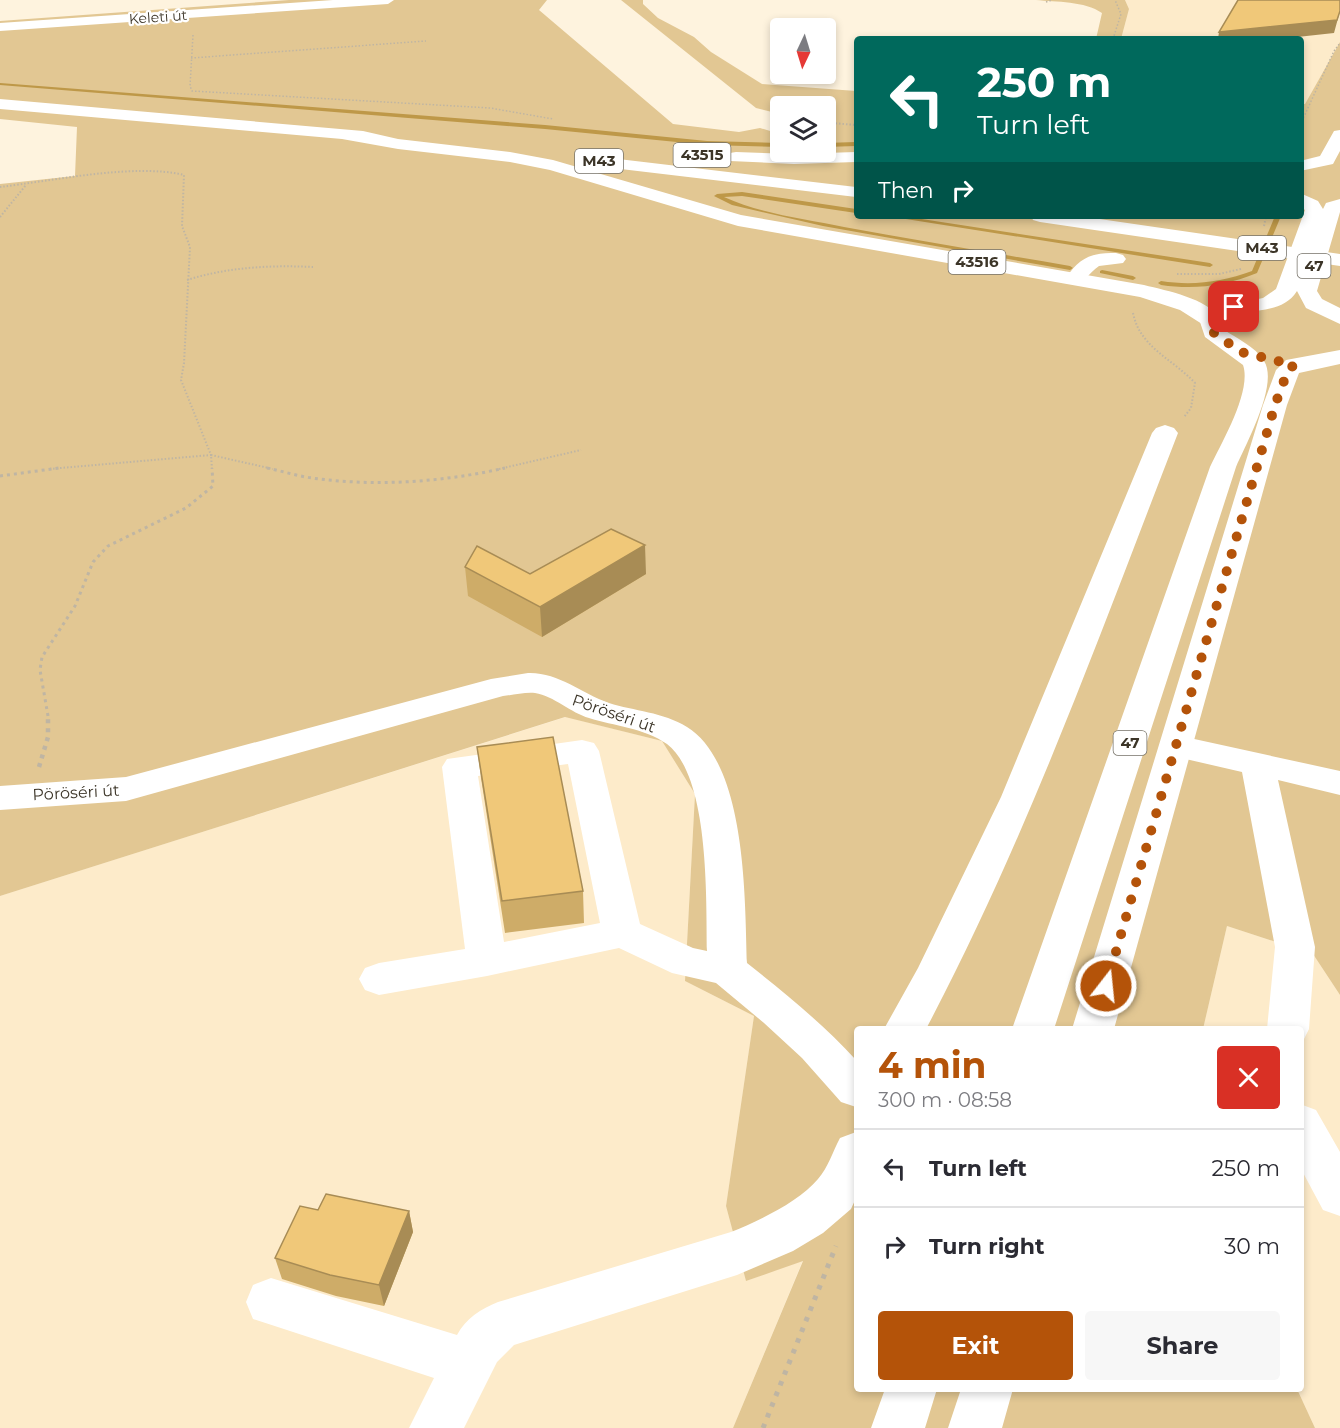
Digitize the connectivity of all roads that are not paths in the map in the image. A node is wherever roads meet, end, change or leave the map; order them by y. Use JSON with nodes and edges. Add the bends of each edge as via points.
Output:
{"nodes":[{"id":1,"x":388,"y":0,"type":"edge"},
{"id":2,"x":0,"y":27,"type":"edge"},
{"id":3,"x":0,"y":95,"type":"edge"},
{"id":4,"x":0,"y":104,"type":"edge"},
{"id":5,"x":1340,"y":125,"type":"edge"},
{"id":6,"x":341,"y":134,"type":"junction"},
{"id":7,"x":1340,"y":135,"type":"edge"},
{"id":8,"x":526,"y":143,"type":"dead end"},
{"id":9,"x":583,"y":149,"type":"joint"},
{"id":10,"x":663,"y":153,"type":"dead end"},
{"id":11,"x":716,"y":156,"type":"dead end"},
{"id":12,"x":854,"y":157,"type":"edge"},
{"id":13,"x":1314,"y":163,"type":"edge"},
{"id":14,"x":854,"y":181,"type":"edge"},
{"id":15,"x":854,"y":192,"type":"edge"},
{"id":16,"x":1304,"y":201,"type":"edge"},
{"id":17,"x":1340,"y":205,"type":"edge"},
{"id":18,"x":1066,"y":219,"type":"edge"},
{"id":19,"x":1133,"y":219,"type":"edge"},
{"id":20,"x":1298,"y":219,"type":"edge"},
{"id":21,"x":1340,"y":225,"type":"edge"},
{"id":22,"x":1215,"y":236,"type":"junction"},
{"id":23,"x":1340,"y":248,"type":"edge"},
{"id":24,"x":1116,"y":259,"type":"dead end"},
{"id":25,"x":1340,"y":260,"type":"edge"},
{"id":26,"x":1076,"y":278,"type":"junction"},
{"id":27,"x":1340,"y":306,"type":"edge"},
{"id":28,"x":1202,"y":314,"type":"junction"},
{"id":29,"x":1340,"y":317,"type":"edge"},
{"id":30,"x":1235,"y":355,"type":"junction"},
{"id":31,"x":1340,"y":357,"type":"edge"},
{"id":32,"x":1317,"y":366,"type":"edge"},
{"id":33,"x":1165,"y":434,"type":"dead end"},
{"id":34,"x":1243,"y":461,"type":"junction"},
{"id":35,"x":1176,"y":746,"type":"junction"},
{"id":36,"x":1258,"y":766,"type":"junction"},
{"id":37,"x":1340,"y":783,"type":"edge"},
{"id":38,"x":13,"y":796,"type":"edge"},
{"id":39,"x":622,"y":933,"type":"junction"},
{"id":40,"x":487,"y":961,"type":"junction"},
{"id":41,"x":727,"y":970,"type":"junction"},
{"id":42,"x":379,"y":979,"type":"dead end"},
{"id":43,"x":907,"y":1026,"type":"edge"},
{"id":44,"x":1034,"y":1026,"type":"edge"},
{"id":45,"x":1094,"y":1026,"type":"edge"},
{"id":46,"x":1288,"y":1026,"type":"edge"},
{"id":47,"x":854,"y":1087,"type":"edge"},
{"id":48,"x":1304,"y":1130,"type":"edge"},
{"id":49,"x":854,"y":1156,"type":"edge"},
{"id":50,"x":1340,"y":1195,"type":"edge"},
{"id":51,"x":271,"y":1302,"type":"dead end"},
{"id":52,"x":469,"y":1364,"type":"junction"},
{"id":53,"x":910,"y":1392,"type":"edge"},
{"id":54,"x":986,"y":1392,"type":"edge"},
{"id":55,"x":436,"y":1428,"type":"edge"},
{"id":56,"x":898,"y":1428,"type":"edge"},
{"id":57,"x":975,"y":1428,"type":"edge"}],
"edges":[{"from":1,"to":2,"type":"main road","name":"Keleti út"},
{"from":3,"to":8,"type":"main road"},
{"from":4,"to":6,"type":"main road","number":"M43"},
{"from":5,"to":13,"type":"main road","via":[[1329,135]]},
{"from":6,"to":15,"type":"main road","number":"M43"},
{"from":6,"to":26,"type":"main road","number":"43516","via":[[553,165],[738,220]]},
{"from":7,"to":13,"type":"main road","via":[[1332,153]]},
{"from":9,"to":10,"type":"main road","number":"43515"},
{"from":9,"to":14,"type":"main road","number":"M43"},
{"from":11,"to":12,"type":"main road","number":"43515"},
{"from":16,"to":28,"type":"main road","number":"47","via":[[1314,210],[1282,298]]},
{"from":17,"to":29,"type":"main road","number":"47","via":[[1333,207],[1328,218],[1307,291],[1314,303]]},
{"from":18,"to":22,"type":"main road","number":"M43"},
{"from":19,"to":22,"type":"main road","number":"M43"},
{"from":20,"to":28,"type":"main road","number":"47","via":[[1270,290],[1216,301]]},
{"from":21,"to":27,"type":"main road","number":"47","via":[[1325,287],[1328,297]]},
{"from":22,"to":23,"type":"main road","number":"M43"},
{"from":22,"to":25,"type":"main road","number":"M43"},
{"from":24,"to":26,"type":"main road","via":[[1092,261]]},
{"from":26,"to":28,"type":"main road","number":"43516","via":[[1144,291]]},
{"from":28,"to":30,"type":"main road","via":[[1190,318],[1193,330],[1202,340]]},
{"from":30,"to":32,"type":"main road"},
{"from":30,"to":34,"type":"main road","number":"47"},
{"from":31,"to":32,"type":"main road"},
{"from":32,"to":34,"type":"main road","number":"47","via":[[1298,385],[1291,407]]},
{"from":33,"to":43,"type":"main road","via":[[1019,797]]},
{"from":34,"to":35,"type":"main road","number":"47"},
{"from":34,"to":44,"type":"main road","number":"47"},
{"from":35,"to":36,"type":"main road"},
{"from":35,"to":45,"type":"main road","number":"47"},
{"from":36,"to":37,"type":"main road"},
{"from":36,"to":46,"type":"main road","via":[[1295,947]]},
{"from":38,"to":41,"type":"main road","name":"Pöröséri út","via":[[134,787],[502,686],[542,684],[595,709],[667,731],[685,741],[696,754],[707,778],[722,851]]},
{"from":39,"to":40,"type":"main road"},
{"from":39,"to":40,"type":"main road","via":[[582,751],[459,767]]},
{"from":39,"to":41,"type":"main road","via":[[686,962]]},
{"from":40,"to":42,"type":"main road"},
{"from":41,"to":47,"type":"main road","via":[[794,1025]]},
{"from":48,"to":50,"type":"main road"},
{"from":49,"to":52,"type":"main road","via":[[835,1194],[776,1236],[737,1253],[498,1326],[478,1345]]},
{"from":51,"to":52,"type":"main road"},
{"from":52,"to":55,"type":"main road"},
{"from":53,"to":56,"type":"main road"},
{"from":54,"to":57,"type":"main road"}]}
